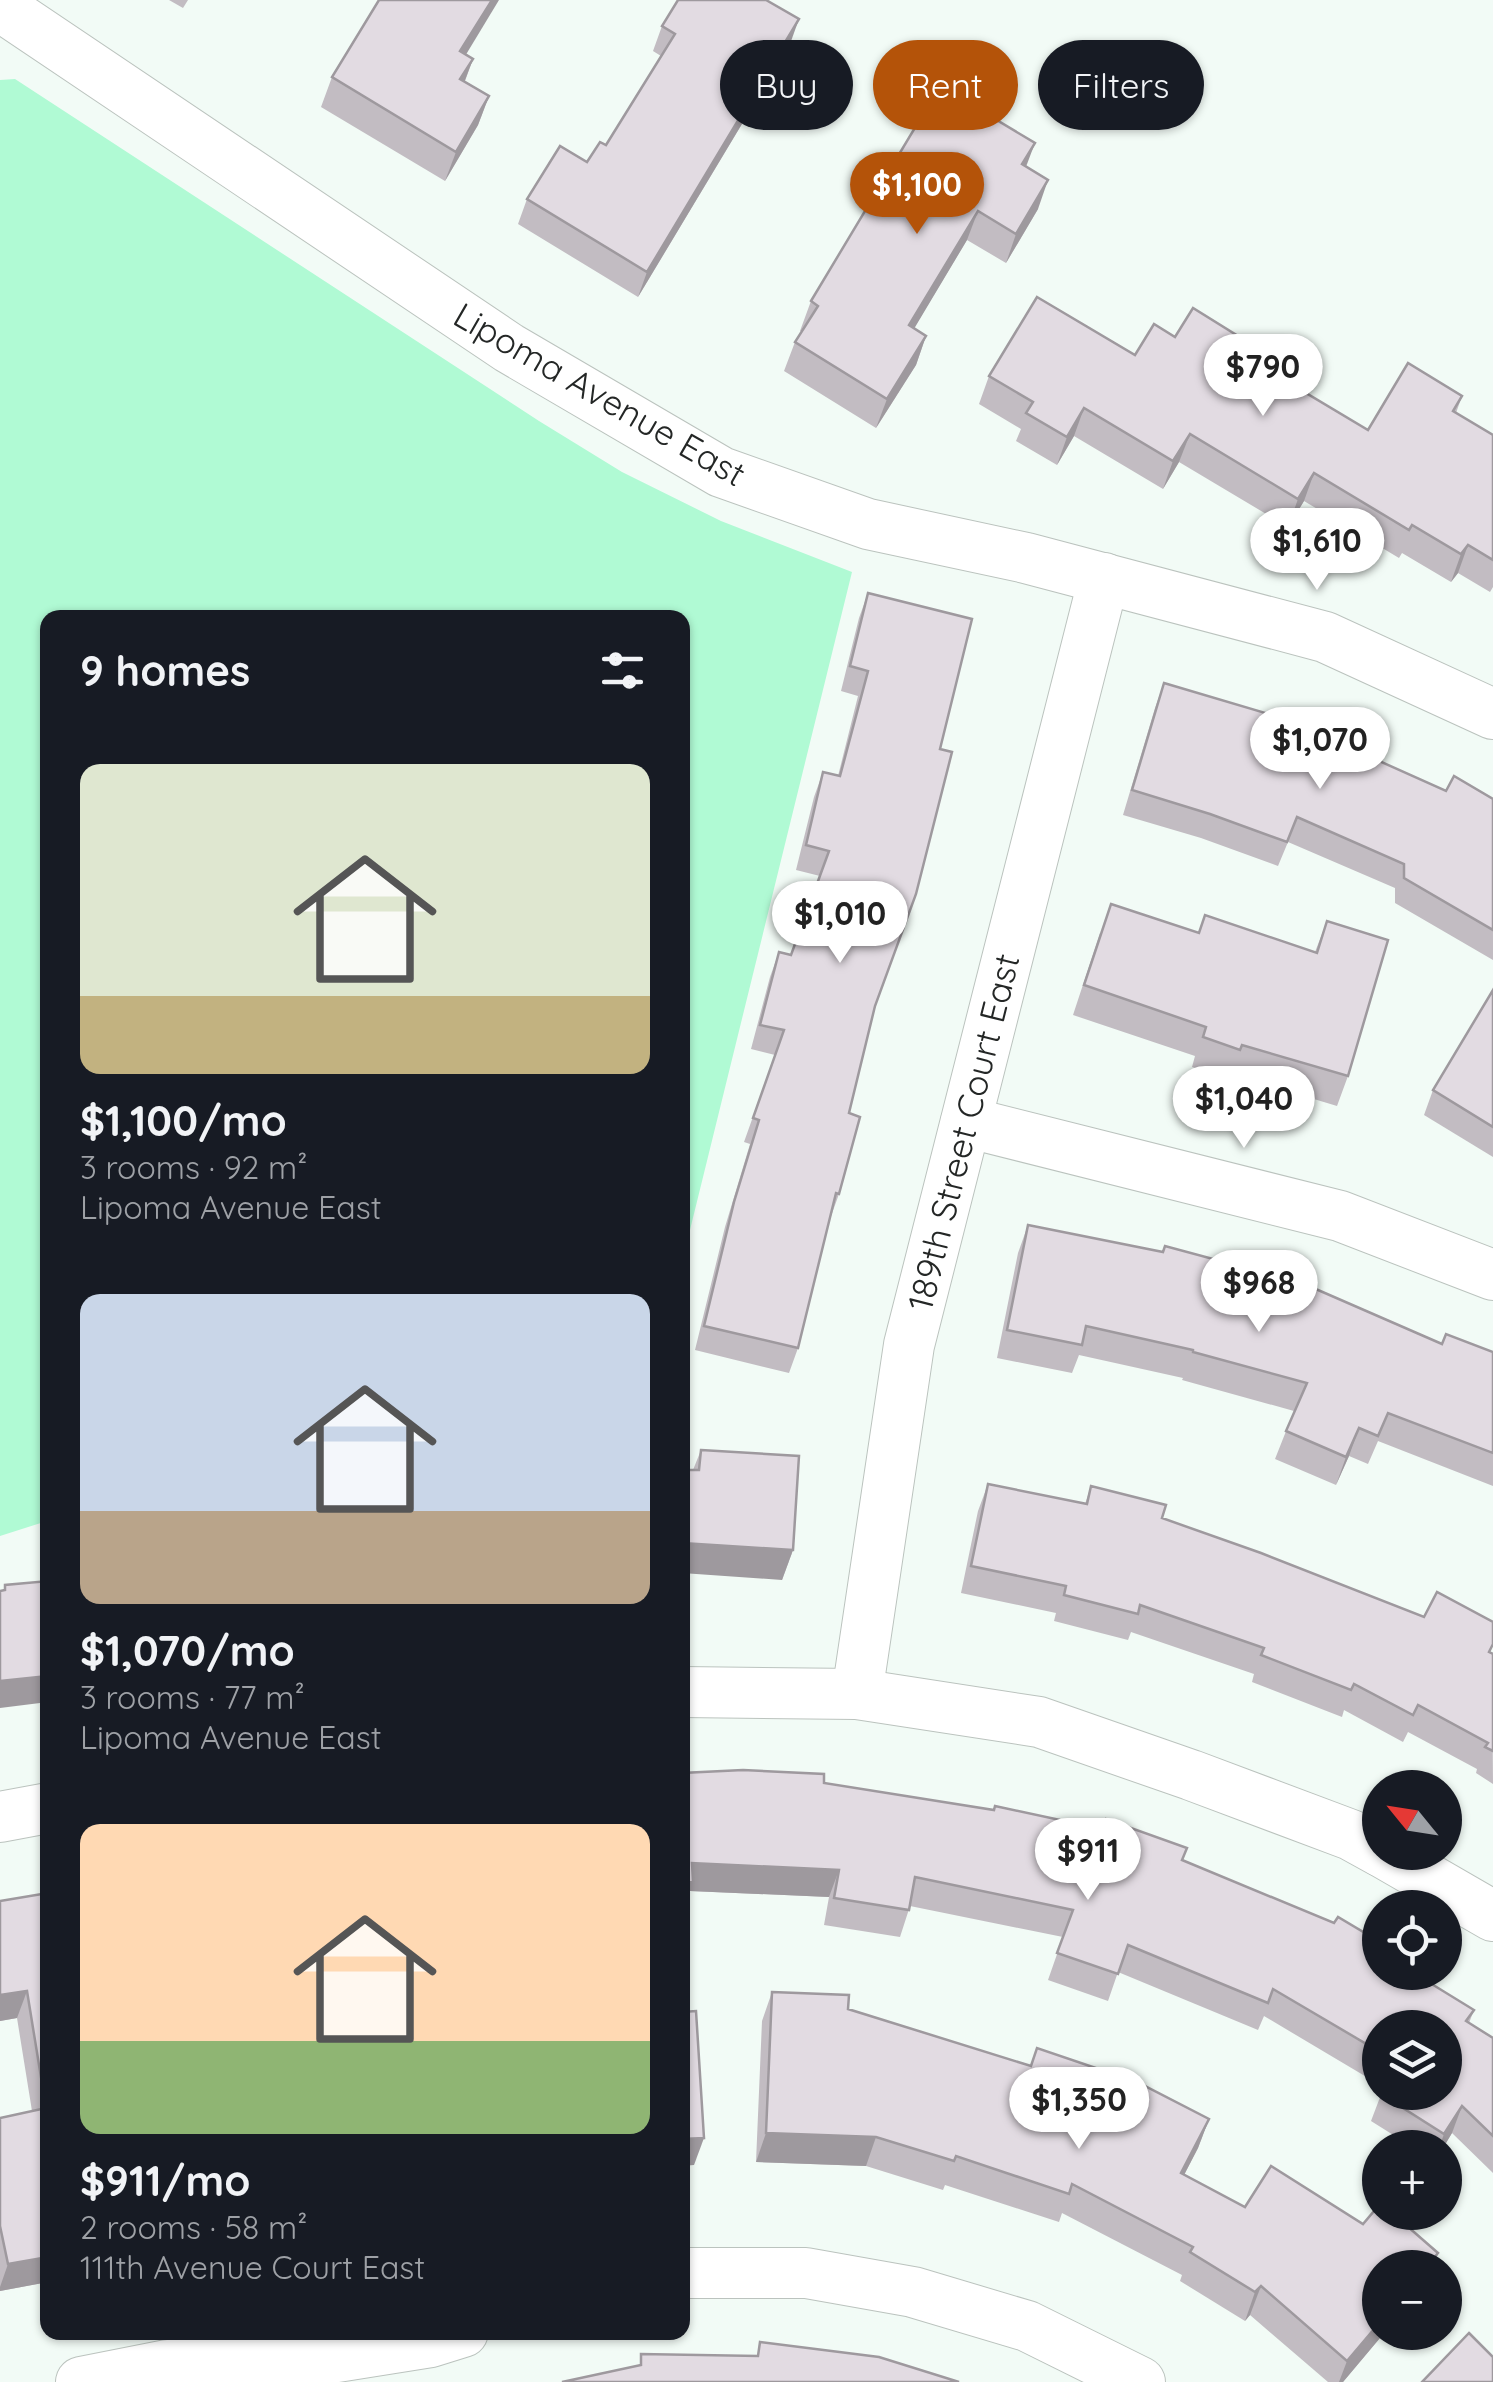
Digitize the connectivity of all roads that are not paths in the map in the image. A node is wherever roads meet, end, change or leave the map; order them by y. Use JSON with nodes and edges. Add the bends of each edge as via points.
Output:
{"nodes":[{"id":1,"x":0,"y":6,"type":"edge"},
{"id":2,"x":1104,"y":578,"type":"junction"},
{"id":3,"x":1493,"y":714,"type":"edge"},
{"id":4,"x":966,"y":1122,"type":"junction"},
{"id":5,"x":1493,"y":1274,"type":"edge"},
{"id":6,"x":690,"y":1692,"type":"edge"},
{"id":7,"x":857,"y":1694,"type":"junction"},
{"id":8,"x":40,"y":1809,"type":"edge"},
{"id":9,"x":0,"y":1816,"type":"edge"},
{"id":10,"x":1362,"y":1841,"type":"edge"},
{"id":11,"x":1412,"y":1870,"type":"edge"},
{"id":12,"x":1493,"y":1916,"type":"edge"},
{"id":13,"x":690,"y":2272,"type":"edge"},
{"id":14,"x":437,"y":2340,"type":"edge"},
{"id":15,"x":81,"y":2382,"type":"edge"},
{"id":16,"x":1140,"y":2382,"type":"edge"}],
"edges":[{"from":1,"to":2,"type":"street","name":"Lipoma Avenue East","via":[[510,348],[721,472],[868,524]]},
{"from":2,"to":3,"type":"street","name":"Lipoma Avenue East","via":[[1325,636]]},
{"from":2,"to":4,"type":"street","name":"189th Street Court East"},
{"from":4,"to":5,"type":"street","via":[[1340,1216]]},
{"from":4,"to":7,"type":"street","name":"189th Street Court East","via":[[909,1346]]},
{"from":6,"to":7,"type":"street"},
{"from":7,"to":10,"type":"street","via":[[1038,1722]]},
{"from":8,"to":9,"type":"street"},
{"from":11,"to":12,"type":"street"},
{"from":13,"to":16,"type":"street","via":[[806,2273],[913,2292],[1027,2326]]},
{"from":14,"to":15,"type":"street","via":[[287,2365],[167,2365]]}]}
